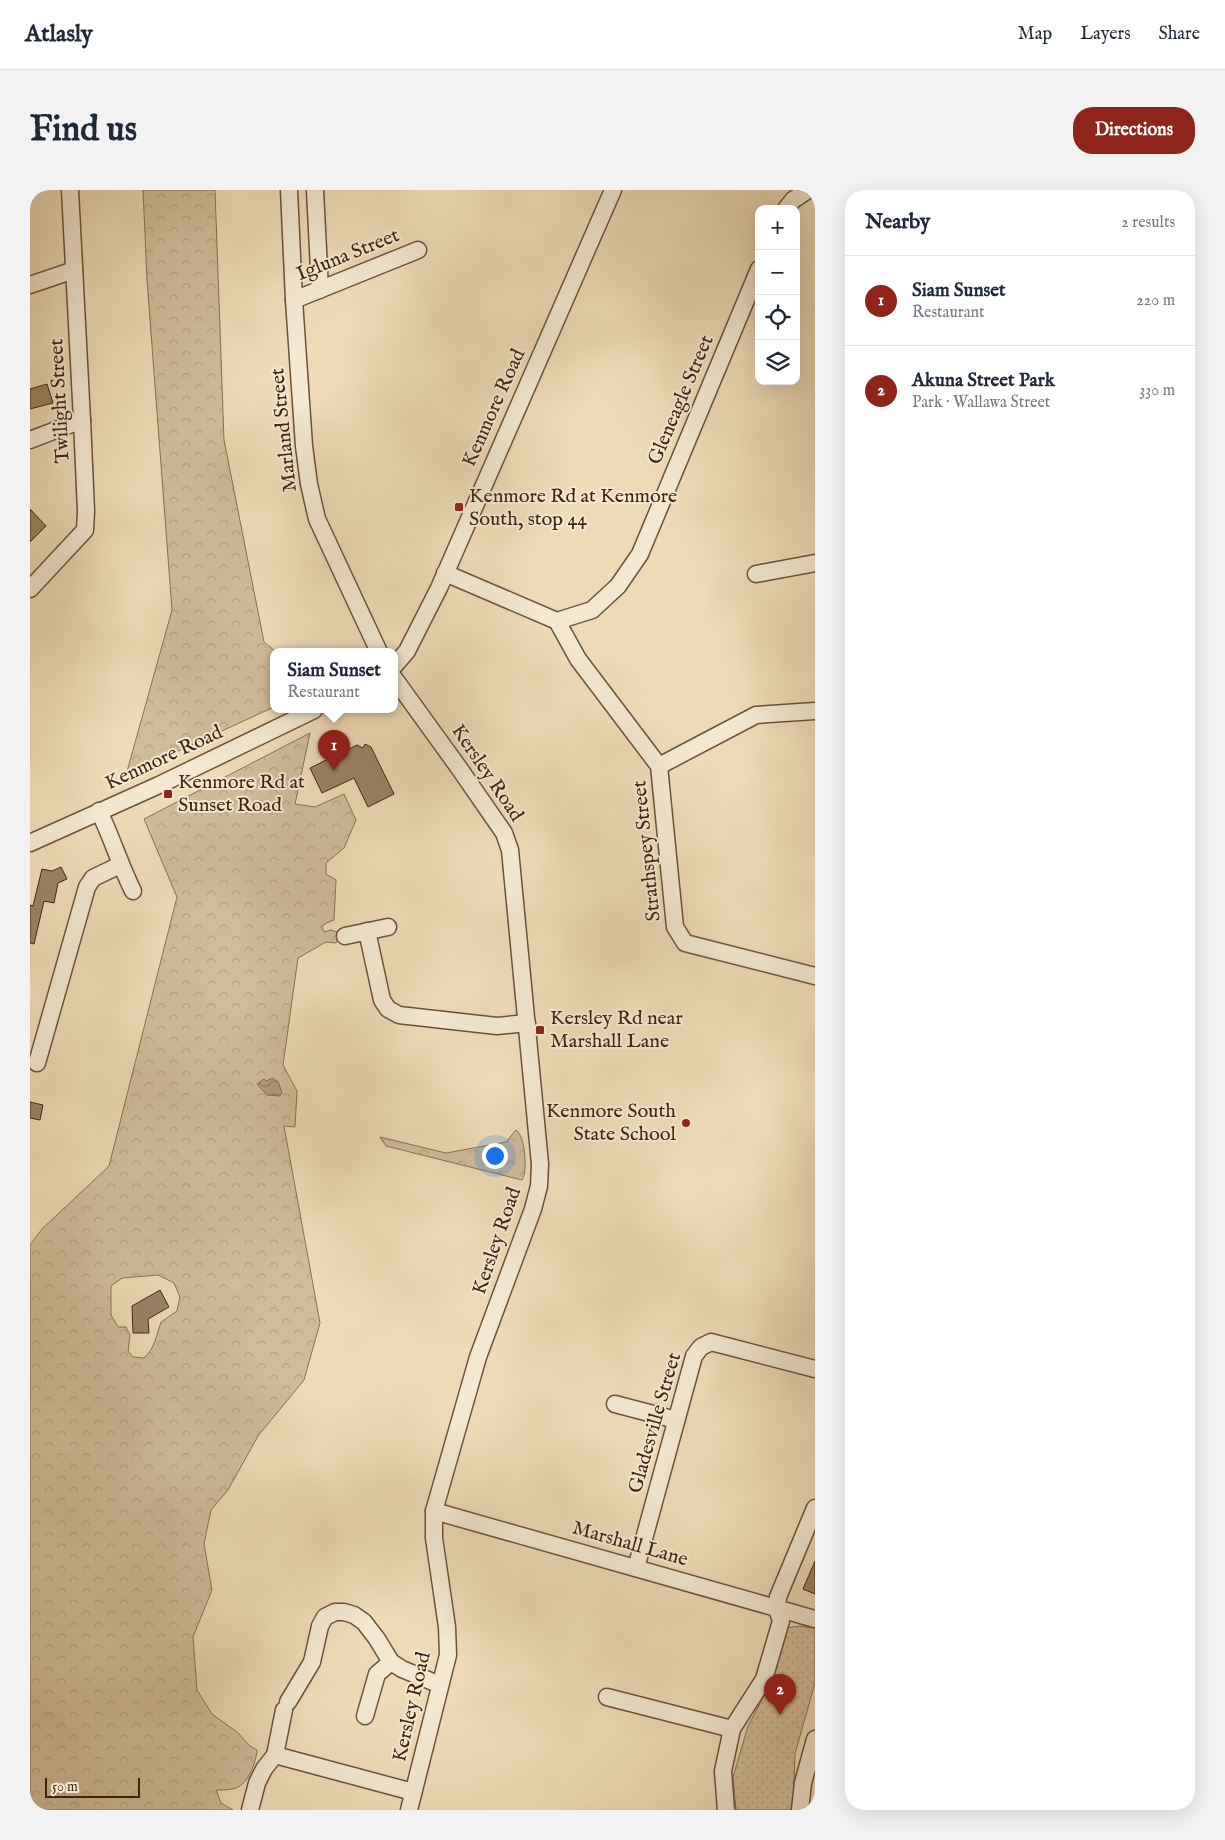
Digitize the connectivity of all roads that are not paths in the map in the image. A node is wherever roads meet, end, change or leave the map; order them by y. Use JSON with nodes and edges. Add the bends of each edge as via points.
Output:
{"nodes":[{"id":1,"x":70,"y":190,"type":"edge"},
{"id":2,"x":289,"y":190,"type":"edge"},
{"id":3,"x":315,"y":190,"type":"edge"},
{"id":4,"x":613,"y":190,"type":"edge"},
{"id":5,"x":808,"y":190,"type":"edge"},
{"id":6,"x":789,"y":205,"type":"edge"},
{"id":7,"x":418,"y":250,"type":"dead end"},
{"id":8,"x":74,"y":270,"type":"junction"},
{"id":9,"x":755,"y":279,"type":"edge"},
{"id":10,"x":30,"y":285,"type":"edge"},
{"id":11,"x":320,"y":290,"type":"junction"},
{"id":12,"x":294,"y":300,"type":"junction"},
{"id":13,"x":82,"y":420,"type":"junction"},
{"id":14,"x":30,"y":440,"type":"edge"},
{"id":15,"x":815,"y":563,"type":"edge"},
{"id":16,"x":445,"y":573,"type":"junction"},
{"id":17,"x":756,"y":574,"type":"dead end"},
{"id":18,"x":30,"y":589,"type":"edge"},
{"id":19,"x":557,"y":621,"type":"junction"},
{"id":20,"x":377,"y":648,"type":"edge"},
{"id":21,"x":398,"y":661,"type":"edge"},
{"id":22,"x":398,"y":684,"type":"edge"},
{"id":23,"x":815,"y":711,"type":"edge"},
{"id":24,"x":308,"y":713,"type":"edge"},
{"id":25,"x":659,"y":766,"type":"junction"},
{"id":26,"x":100,"y":812,"type":"junction"},
{"id":27,"x":30,"y":843,"type":"edge"},
{"id":28,"x":120,"y":865,"type":"junction"},
{"id":29,"x":133,"y":891,"type":"dead end"},
{"id":30,"x":388,"y":927,"type":"dead end"},
{"id":31,"x":368,"y":931,"type":"junction"},
{"id":32,"x":345,"y":936,"type":"dead end"},
{"id":33,"x":815,"y":976,"type":"edge"},
{"id":34,"x":527,"y":1023,"type":"junction"},
{"id":35,"x":38,"y":1063,"type":"edge"},
{"id":36,"x":815,"y":1369,"type":"edge"},
{"id":37,"x":615,"y":1404,"type":"dead end"},
{"id":38,"x":676,"y":1420,"type":"junction"},
{"id":39,"x":815,"y":1508,"type":"edge"},
{"id":40,"x":434,"y":1511,"type":"junction"},
{"id":41,"x":636,"y":1568,"type":"junction"},
{"id":42,"x":777,"y":1609,"type":"junction"},
{"id":43,"x":815,"y":1619,"type":"edge"},
{"id":44,"x":390,"y":1662,"type":"junction"},
{"id":45,"x":440,"y":1685,"type":"junction"},
{"id":46,"x":607,"y":1697,"type":"dead end"},
{"id":47,"x":366,"y":1716,"type":"dead end"},
{"id":48,"x":732,"y":1729,"type":"junction"},
{"id":49,"x":815,"y":1739,"type":"edge"},
{"id":50,"x":275,"y":1755,"type":"junction"},
{"id":51,"x":413,"y":1792,"type":"junction"},
{"id":52,"x":805,"y":1803,"type":"edge"},
{"id":53,"x":250,"y":1810,"type":"edge"},
{"id":54,"x":409,"y":1810,"type":"edge"},
{"id":55,"x":726,"y":1810,"type":"edge"}],
"edges":[{"from":1,"to":8,"type":"street","name":"Twilight Street"},
{"from":2,"to":12,"type":"street","name":"Marland Street"},
{"from":3,"to":11,"type":"street"},
{"from":4,"to":16,"type":"street","name":"Kenmore Road"},
{"from":5,"to":6,"type":"street"},
{"from":7,"to":11,"type":"street","name":"Igluna Street"},
{"from":8,"to":10,"type":"street"},
{"from":8,"to":13,"type":"street","name":"Twilight Street"},
{"from":9,"to":19,"type":"street","name":"Gleneagle Street","via":[[640,554],[618,586],[592,610]]},
{"from":11,"to":12,"type":"street","name":"Igluna Street"},
{"from":12,"to":20,"type":"street","name":"Marland Street","via":[[304,446],[317,519]]},
{"from":13,"to":14,"type":"street"},
{"from":13,"to":18,"type":"street","name":"Twilight Street","via":[[85,530]]},
{"from":15,"to":17,"type":"street"},
{"from":16,"to":19,"type":"street"},
{"from":16,"to":21,"type":"street","name":"Kenmore Road","via":[[407,651]]},
{"from":19,"to":25,"type":"street","name":"Strathspey Street","via":[[578,659]]},
{"from":22,"to":34,"type":"street","name":"Kersley Road","via":[[504,833],[510,850]]},
{"from":23,"to":25,"type":"street","via":[[756,715]]},
{"from":24,"to":26,"type":"street","name":"Kenmore Road"},
{"from":25,"to":33,"type":"street","name":"Strathspey Street","via":[[675,927],[685,943]]},
{"from":26,"to":27,"type":"street","name":"Kenmore Road"},
{"from":26,"to":28,"type":"street"},
{"from":28,"to":29,"type":"street"},
{"from":28,"to":35,"type":"street","via":[[93,878],[87,887]]},
{"from":30,"to":31,"type":"street"},
{"from":31,"to":32,"type":"street"},
{"from":31,"to":34,"type":"street","via":[[382,1000],[398,1015],[497,1026]]},
{"from":34,"to":40,"type":"street","name":"Kersley Road","via":[[540,1153],[538,1186],[533,1209],[478,1357]]},
{"from":36,"to":38,"type":"street","name":"Gladesville Street","via":[[711,1342],[694,1356]]},
{"from":37,"to":38,"type":"street"},
{"from":38,"to":41,"type":"street","name":"Gladesville Street"},
{"from":39,"to":42,"type":"street","via":[[778,1597]]},
{"from":40,"to":41,"type":"street","name":"Marshall Lane"},
{"from":40,"to":45,"type":"street","name":"Kersley Road","via":[[434,1538],[447,1626],[448,1655]]},
{"from":41,"to":42,"type":"street","name":"Marshall Lane"},
{"from":42,"to":43,"type":"street","name":"Marshall Lane"},
{"from":42,"to":48,"type":"street","via":[[781,1621],[764,1679]]},
{"from":44,"to":45,"type":"street"},
{"from":44,"to":47,"type":"street","via":[[377,1674]]},
{"from":44,"to":50,"type":"street","via":[[378,1639],[354,1615],[334,1612],[325,1617],[312,1662],[286,1706]]},
{"from":45,"to":51,"type":"street","name":"Kersley Road"},
{"from":46,"to":48,"type":"street"},
{"from":48,"to":55,"type":"street","via":[[722,1772]]},
{"from":49,"to":52,"type":"street","via":[[803,1783]]},
{"from":50,"to":51,"type":"street"},
{"from":50,"to":53,"type":"street","via":[[257,1783]]},
{"from":51,"to":54,"type":"street","name":"Kersley Road"}]}
